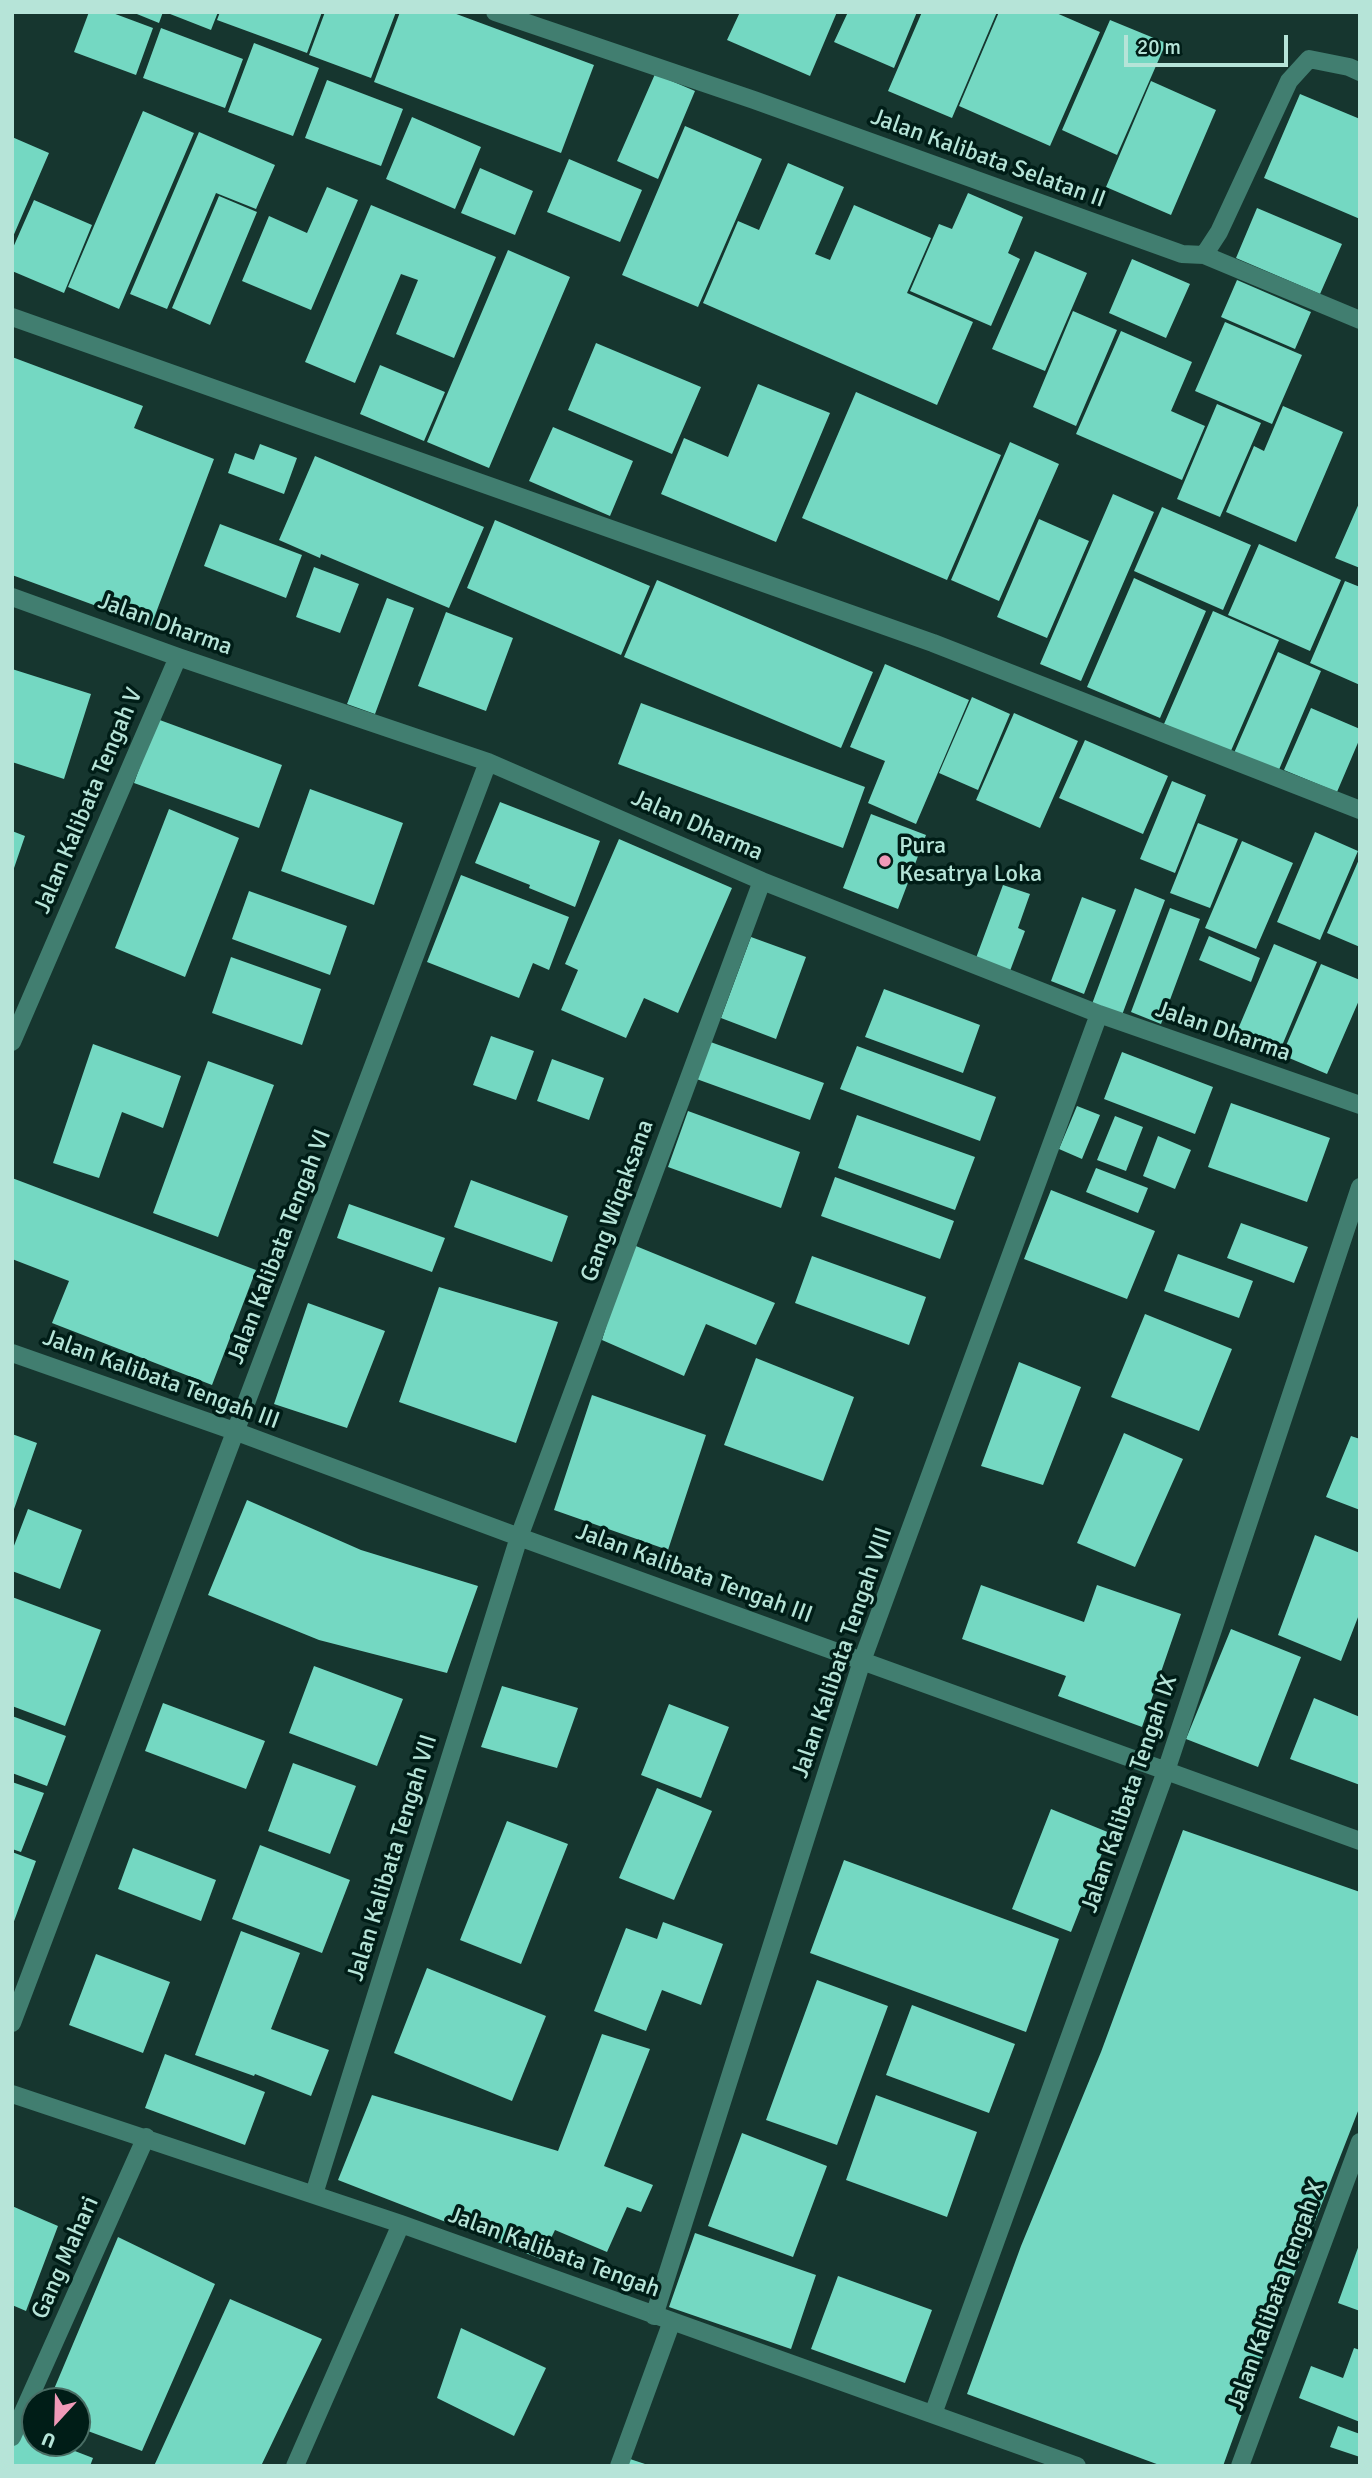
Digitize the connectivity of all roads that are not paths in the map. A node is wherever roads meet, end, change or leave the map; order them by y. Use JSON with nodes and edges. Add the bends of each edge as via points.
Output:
{"nodes":[{"id":1,"x":495,"y":12,"type":"edge"},
{"id":2,"x":1360,"y":72,"type":"edge"},
{"id":3,"x":1204,"y":255,"type":"junction"},
{"id":4,"x":12,"y":317,"type":"edge"},
{"id":5,"x":1360,"y":320,"type":"edge"},
{"id":6,"x":12,"y":597,"type":"edge"},
{"id":7,"x":178,"y":657,"type":"junction"},
{"id":8,"x":488,"y":762,"type":"junction"},
{"id":9,"x":1360,"y":810,"type":"edge"},
{"id":10,"x":762,"y":881,"type":"junction"},
{"id":11,"x":1099,"y":1014,"type":"junction"},
{"id":12,"x":12,"y":1042,"type":"edge"},
{"id":13,"x":1360,"y":1105,"type":"edge"},
{"id":14,"x":1360,"y":1187,"type":"edge"},
{"id":15,"x":12,"y":1353,"type":"edge"},
{"id":16,"x":237,"y":1432,"type":"junction"},
{"id":17,"x":519,"y":1537,"type":"junction"},
{"id":18,"x":862,"y":1661,"type":"junction"},
{"id":19,"x":1166,"y":1771,"type":"junction"},
{"id":20,"x":1360,"y":1841,"type":"edge"},
{"id":21,"x":12,"y":2023,"type":"edge"},
{"id":22,"x":12,"y":2094,"type":"edge"},
{"id":23,"x":146,"y":2137,"type":"junction"},
{"id":24,"x":1360,"y":2142,"type":"edge"},
{"id":25,"x":314,"y":2194,"type":"junction"},
{"id":26,"x":401,"y":2224,"type":"junction"},
{"id":27,"x":654,"y":2316,"type":"junction"},
{"id":28,"x":672,"y":2321,"type":"junction"},
{"id":29,"x":933,"y":2414,"type":"junction"},
{"id":30,"x":12,"y":2437,"type":"edge"},
{"id":31,"x":295,"y":2466,"type":"edge"},
{"id":32,"x":619,"y":2466,"type":"edge"},
{"id":33,"x":1077,"y":2466,"type":"edge"},
{"id":34,"x":1240,"y":2466,"type":"edge"}],
"edges":[{"from":1,"to":3,"type":"street","name":"Jalan Kalibata Selatan II","via":[[1182,254]]},
{"from":2,"to":3,"type":"street","via":[[1309,59],[1289,81]]},
{"from":3,"to":5,"type":"street","name":"Jalan Kalibata Selatan II"},
{"from":4,"to":9,"type":"street","via":[[933,643]]},
{"from":6,"to":7,"type":"street","name":"Jalan Dharma"},
{"from":7,"to":8,"type":"street","name":"Jalan Dharma"},
{"from":7,"to":12,"type":"street","name":"Jalan Kalibata Tengah V"},
{"from":8,"to":10,"type":"street","name":"Jalan Dharma"},
{"from":8,"to":16,"type":"street","name":"Jalan Kalibata Tengah VI"},
{"from":10,"to":11,"type":"street","name":"Jalan Dharma"},
{"from":10,"to":17,"type":"street","name":"Gang Wiqaksana"},
{"from":11,"to":13,"type":"street","name":"Jalan Dharma"},
{"from":11,"to":18,"type":"street","name":"Jalan Kalibata Tengah VIII"},
{"from":14,"to":19,"type":"street","name":"Jalan Kalibata Tengah IX"},
{"from":15,"to":16,"type":"street","name":"Jalan Kalibata Tengah III"},
{"from":16,"to":17,"type":"street","name":"Jalan Kalibata Tengah III"},
{"from":16,"to":21,"type":"street","name":"Jalan Kalibata Tengah VI"},
{"from":17,"to":18,"type":"street","name":"Jalan Kalibata Tengah III"},
{"from":17,"to":25,"type":"street","name":"Jalan Kalibata Tengah VII"},
{"from":18,"to":19,"type":"street","name":"Jalan Kalibata Tengah III"},
{"from":18,"to":27,"type":"street","name":"Jalan Kalibata Tengah VIII"},
{"from":19,"to":20,"type":"street","name":"Jalan Kalibata Tengah III"},
{"from":19,"to":29,"type":"street","name":"Jalan Kalibata Tengah IX"},
{"from":22,"to":23,"type":"street","name":"Jalan Kalibata Tengah"},
{"from":23,"to":25,"type":"street","name":"Jalan Kalibata Tengah"},
{"from":23,"to":30,"type":"street","name":"Gang Mahari"},
{"from":24,"to":34,"type":"street","name":"Jalan Kalibata Tengah X"},
{"from":25,"to":26,"type":"street","name":"Jalan Kalibata Tengah"},
{"from":26,"to":27,"type":"street","name":"Jalan Kalibata Tengah"},
{"from":26,"to":31,"type":"street"},
{"from":27,"to":28,"type":"street","name":"Jalan Kalibata Tengah"},
{"from":28,"to":29,"type":"street","name":"Jalan Kalibata Tengah"},
{"from":28,"to":32,"type":"street"},
{"from":29,"to":33,"type":"street","name":"Jalan Kalibata Tengah"}]}
